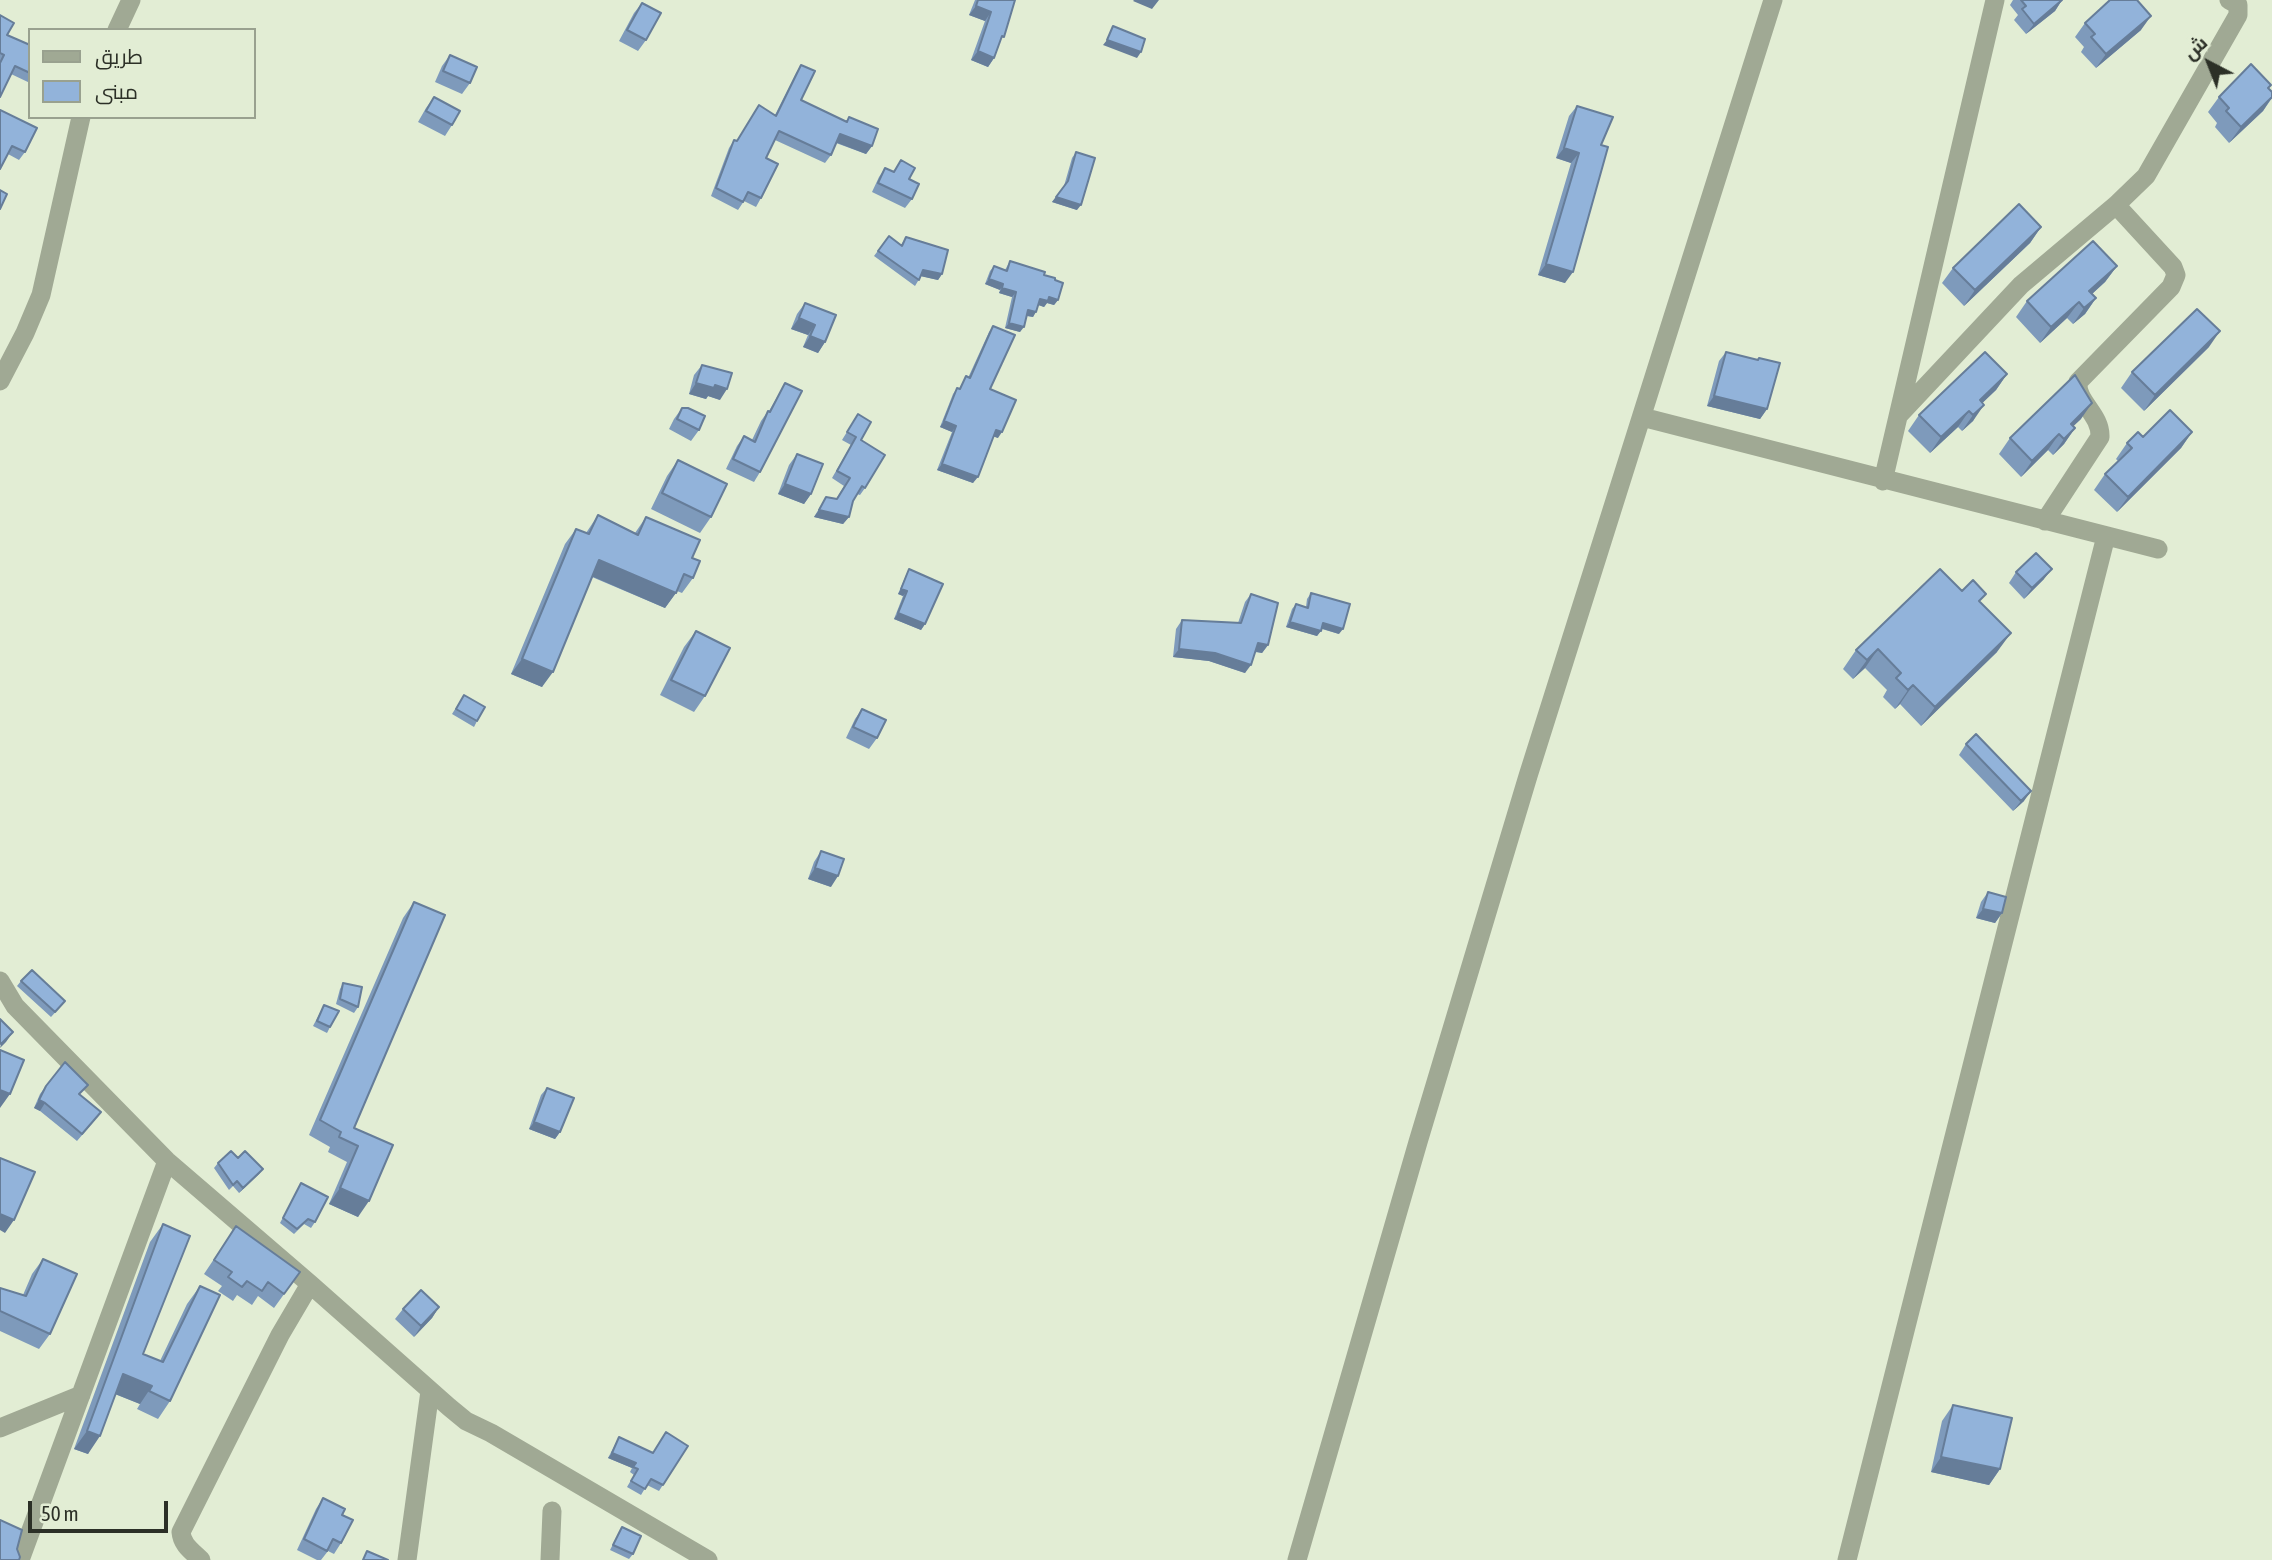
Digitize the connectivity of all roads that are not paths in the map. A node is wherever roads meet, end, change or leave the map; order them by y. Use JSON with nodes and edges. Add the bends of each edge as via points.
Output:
{"nodes":[{"id":1,"x":131,"y":0,"type":"edge"},
{"id":2,"x":1773,"y":0,"type":"edge"},
{"id":3,"x":1995,"y":0,"type":"edge"},
{"id":4,"x":2229,"y":0,"type":"edge"},
{"id":5,"x":118,"y":28,"type":"edge"},
{"id":6,"x":81,"y":119,"type":"edge"},
{"id":7,"x":2116,"y":205,"type":"junction"},
{"id":8,"x":0,"y":381,"type":"edge"},
{"id":9,"x":1899,"y":416,"type":"junction"},
{"id":10,"x":1642,"y":417,"type":"junction"},
{"id":11,"x":1883,"y":481,"type":"junction"},
{"id":12,"x":2046,"y":521,"type":"junction"},
{"id":13,"x":2106,"y":536,"type":"junction"},
{"id":14,"x":2158,"y":549,"type":"dead end"},
{"id":15,"x":0,"y":981,"type":"edge"},
{"id":16,"x":167,"y":1161,"type":"junction"},
{"id":17,"x":310,"y":1284,"type":"junction"},
{"id":18,"x":430,"y":1391,"type":"junction"},
{"id":19,"x":81,"y":1395,"type":"junction"},
{"id":20,"x":0,"y":1428,"type":"edge"},
{"id":21,"x":551,"y":1511,"type":"dead end"},
{"id":22,"x":20,"y":1560,"type":"edge"},
{"id":23,"x":201,"y":1560,"type":"edge"},
{"id":24,"x":407,"y":1560,"type":"edge"},
{"id":25,"x":550,"y":1560,"type":"edge"},
{"id":26,"x":708,"y":1560,"type":"edge"},
{"id":27,"x":1297,"y":1560,"type":"edge"},
{"id":28,"x":1847,"y":1560,"type":"edge"}],
"edges":[{"from":1,"to":5,"type":"street"},
{"from":2,"to":10,"type":"street"},
{"from":3,"to":9,"type":"street"},
{"from":4,"to":7,"type":"street","via":[[2238,5],[2238,15],[2146,176]]},
{"from":6,"to":8,"type":"street","via":[[41,295]]},
{"from":7,"to":9,"type":"street","via":[[2021,285]]},
{"from":7,"to":12,"type":"street","via":[[2174,267],[2176,275],[2171,287],[2078,382],[2077,390],[2101,426],[2100,437]]},
{"from":9,"to":11,"type":"street"},
{"from":10,"to":11,"type":"street"},
{"from":10,"to":27,"type":"street","via":[[1437,1077]]},
{"from":11,"to":12,"type":"street"},
{"from":12,"to":13,"type":"street"},
{"from":13,"to":14,"type":"street"},
{"from":13,"to":28,"type":"street"},
{"from":15,"to":16,"type":"street","via":[[15,1006]]},
{"from":16,"to":17,"type":"street"},
{"from":16,"to":19,"type":"street"},
{"from":17,"to":18,"type":"street"},
{"from":17,"to":23,"type":"street","via":[[181,1532],[185,1545]]},
{"from":18,"to":24,"type":"street"},
{"from":18,"to":26,"type":"street","via":[[466,1421]]},
{"from":19,"to":20,"type":"street"},
{"from":19,"to":22,"type":"street"},
{"from":21,"to":25,"type":"street"}]}
